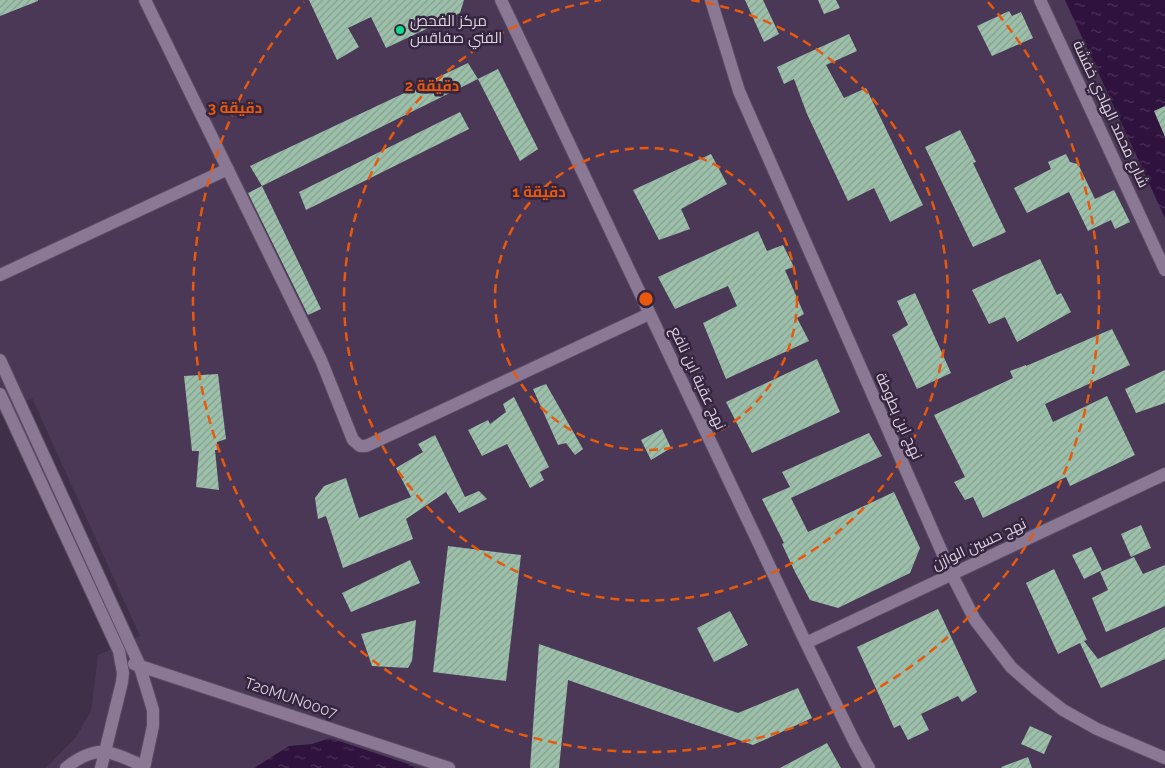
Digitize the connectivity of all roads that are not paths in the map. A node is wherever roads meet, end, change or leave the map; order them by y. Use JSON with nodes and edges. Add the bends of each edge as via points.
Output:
{"nodes":[{"id":1,"x":144,"y":0,"type":"edge"},
{"id":2,"x":501,"y":0,"type":"edge"},
{"id":3,"x":711,"y":0,"type":"edge"},
{"id":4,"x":1040,"y":0,"type":"edge"},
{"id":5,"x":228,"y":169,"type":"junction"},
{"id":6,"x":1165,"y":270,"type":"edge"},
{"id":7,"x":0,"y":275,"type":"edge"},
{"id":8,"x":649,"y":314,"type":"junction"},
{"id":9,"x":0,"y":360,"type":"edge"},
{"id":10,"x":0,"y":394,"type":"edge"},
{"id":11,"x":25,"y":415,"type":"junction"},
{"id":12,"x":13,"y":421,"type":"junction"},
{"id":13,"x":1165,"y":474,"type":"edge"},
{"id":14,"x":952,"y":575,"type":"junction"},
{"id":15,"x":806,"y":643,"type":"junction"},
{"id":16,"x":122,"y":662,"type":"junction"},
{"id":17,"x":139,"y":664,"type":"junction"},
{"id":18,"x":106,"y":752,"type":"junction"},
{"id":19,"x":1165,"y":758,"type":"edge"},
{"id":20,"x":144,"y":767,"type":"edge"},
{"id":21,"x":66,"y":768,"type":"edge"},
{"id":22,"x":101,"y":768,"type":"edge"},
{"id":23,"x":449,"y":768,"type":"edge"},
{"id":24,"x":869,"y":768,"type":"edge"}],
"edges":[{"from":1,"to":5,"type":"street"},
{"from":2,"to":8,"type":"street","name":"نهج عقبة ابن نافع"},
{"from":3,"to":14,"type":"street","name":"نهج ابن بطوطة","via":[[739,91]]},
{"from":4,"to":6,"type":"street","name":"شارع محمد الهادي خفشة"},
{"from":5,"to":7,"type":"street"},
{"from":5,"to":8,"type":"street","via":[[321,360],[353,440],[360,446]]},
{"from":8,"to":15,"type":"street","name":"نهج عقبة ابن نافع"},
{"from":9,"to":11,"type":"street"},
{"from":10,"to":12,"type":"street"},
{"from":11,"to":12,"type":"street"},
{"from":11,"to":17,"type":"street"},
{"from":12,"to":16,"type":"street"},
{"from":13,"to":14,"type":"street","name":"نهج حسين الوازن"},
{"from":14,"to":15,"type":"street","name":"نهج حسين الوازن"},
{"from":14,"to":19,"type":"street","name":"نهج ابن بطوطة","via":[[975,620],[1011,667],[1036,689],[1063,710]]},
{"from":15,"to":24,"type":"street","name":"نهج عقبة ابن نافع"},
{"from":16,"to":17,"type":"street","name":"T20MUN0007"},
{"from":16,"to":18,"type":"street","via":[[122,682]]},
{"from":17,"to":20,"type":"street","via":[[153,710]]},
{"from":17,"to":23,"type":"street","name":"T20MUN0007"},
{"from":18,"to":20,"type":"street"},
{"from":18,"to":21,"type":"street","via":[[88,755]]},
{"from":18,"to":22,"type":"street"}]}
